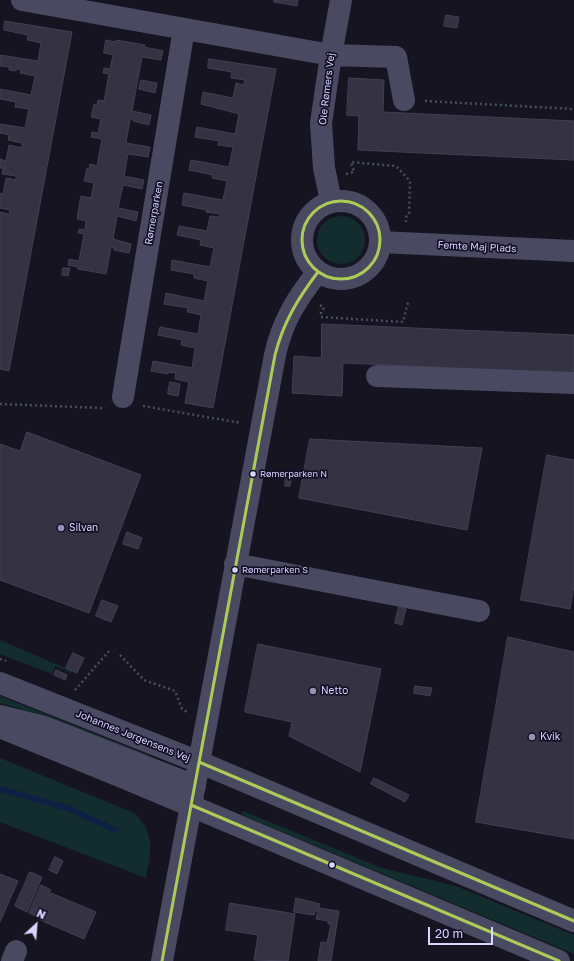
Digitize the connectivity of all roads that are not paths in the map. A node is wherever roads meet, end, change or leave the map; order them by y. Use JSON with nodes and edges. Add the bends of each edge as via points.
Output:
{"nodes":[{"id":1,"x":22,"y":0,"type":"edge"},
{"id":2,"x":341,"y":0,"type":"edge"},
{"id":3,"x":184,"y":29,"type":"junction"},
{"id":4,"x":331,"y":55,"type":"junction"},
{"id":5,"x":404,"y":100,"type":"road end"},
{"id":6,"x":331,"y":201,"type":"junction"},
{"id":7,"x":380,"y":242,"type":"junction"},
{"id":8,"x":574,"y":251,"type":"edge"},
{"id":9,"x":318,"y":272,"type":"junction"},
{"id":10,"x":377,"y":376,"type":"dead end"},
{"id":11,"x":574,"y":384,"type":"edge"},
{"id":12,"x":123,"y":397,"type":"dead end"},
{"id":13,"x":235,"y":564,"type":"junction"},
{"id":14,"x":479,"y":611,"type":"dead end"},
{"id":15,"x":0,"y":683,"type":"edge"},
{"id":16,"x":0,"y":716,"type":"edge"},
{"id":17,"x":0,"y":727,"type":"edge"},
{"id":18,"x":199,"y":762,"type":"junction"},
{"id":19,"x":193,"y":796,"type":"junction"},
{"id":20,"x":574,"y":921,"type":"edge"},
{"id":21,"x":162,"y":961,"type":"edge"},
{"id":22,"x":559,"y":961,"type":"edge"}],
"edges":[{"from":1,"to":3,"type":"street"},
{"from":2,"to":4,"type":"street","name":"Ole Rømers Vej"},
{"from":3,"to":4,"type":"street"},
{"from":3,"to":12,"type":"street","name":"Rømerparken"},
{"from":4,"to":5,"type":"street","via":[[396,57]]},
{"from":4,"to":6,"type":"street","name":"Ole Rømers Vej","via":[[322,123],[324,168]]},
{"from":6,"to":7,"type":"street","via":[[356,203],[366,210],[379,230]]},
{"from":6,"to":9,"type":"street","via":[[312,212],[302,232],[301,244],[304,255],[309,265]]},
{"from":7,"to":8,"type":"street","name":"Femte Maj Plads"},
{"from":7,"to":9,"type":"street","via":[[378,254],[372,265],[363,273],[340,280],[328,278]]},
{"from":9,"to":13,"type":"street","via":[[294,303],[278,344]]},
{"from":10,"to":11,"type":"street"},
{"from":13,"to":14,"type":"street"},
{"from":13,"to":18,"type":"street"},
{"from":15,"to":18,"type":"street","name":"Johannes Jørgensens Vej"},
{"from":16,"to":19,"type":"street","via":[[44,727]]},
{"from":17,"to":19,"type":"street"},
{"from":18,"to":19,"type":"street"},
{"from":18,"to":20,"type":"street","name":"Johannes Jørgensens Vej"},
{"from":19,"to":21,"type":"street"},
{"from":19,"to":22,"type":"street"}]}
